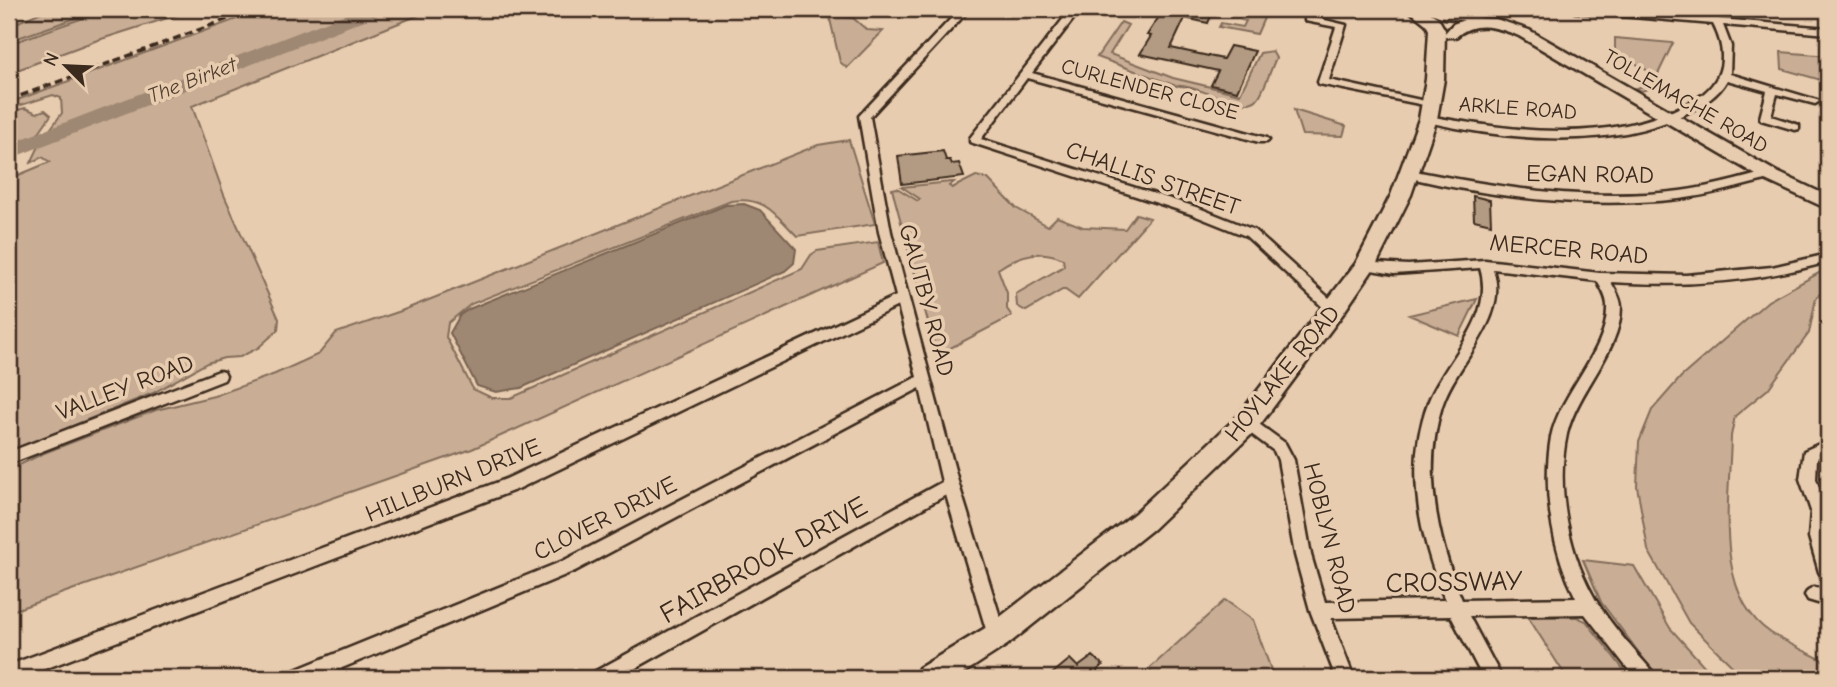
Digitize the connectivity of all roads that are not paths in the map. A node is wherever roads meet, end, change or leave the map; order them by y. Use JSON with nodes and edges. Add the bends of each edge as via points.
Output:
{"nodes":[{"id":1,"x":965,"y":9,"type":"edge"},
{"id":2,"x":1076,"y":9,"type":"edge"},
{"id":3,"x":1493,"y":9,"type":"edge"},
{"id":4,"x":1514,"y":9,"type":"edge"},
{"id":5,"x":1575,"y":9,"type":"edge"},
{"id":6,"x":1706,"y":9,"type":"edge"},
{"id":7,"x":1308,"y":19,"type":"dead end"},
{"id":8,"x":1439,"y":19,"type":"edge"},
{"id":9,"x":1717,"y":21,"type":"junction"},
{"id":10,"x":1828,"y":31,"type":"edge"},
{"id":11,"x":1027,"y":75,"type":"junction"},
{"id":12,"x":1725,"y":76,"type":"junction"},
{"id":13,"x":1773,"y":89,"type":"junction"},
{"id":14,"x":1815,"y":101,"type":"dead end"},
{"id":15,"x":1429,"y":112,"type":"junction"},
{"id":16,"x":1668,"y":118,"type":"junction"},
{"id":17,"x":1796,"y":127,"type":"dead end"},
{"id":18,"x":1264,"y":140,"type":"dead end"},
{"id":19,"x":1410,"y":174,"type":"junction"},
{"id":20,"x":1769,"y":175,"type":"junction"},
{"id":21,"x":1828,"y":204,"type":"edge"},
{"id":22,"x":1828,"y":258,"type":"edge"},
{"id":23,"x":1485,"y":264,"type":"junction"},
{"id":24,"x":1365,"y":265,"type":"junction"},
{"id":25,"x":1601,"y":277,"type":"junction"},
{"id":26,"x":902,"y":299,"type":"junction"},
{"id":27,"x":1334,"y":310,"type":"junction"},
{"id":28,"x":219,"y":376,"type":"dead end"},
{"id":29,"x":925,"y":379,"type":"junction"},
{"id":30,"x":1247,"y":423,"type":"junction"},
{"id":31,"x":1828,"y":446,"type":"edge"},
{"id":32,"x":9,"y":458,"type":"edge"},
{"id":33,"x":951,"y":485,"type":"junction"},
{"id":34,"x":1828,"y":572,"type":"edge"},
{"id":35,"x":1590,"y":606,"type":"junction"},
{"id":36,"x":1454,"y":607,"type":"junction"},
{"id":37,"x":1319,"y":610,"type":"junction"},
{"id":38,"x":997,"y":636,"type":"junction"},
{"id":39,"x":9,"y":675,"type":"edge"},
{"id":40,"x":935,"y":677,"type":"edge"},
{"id":41,"x":297,"y":678,"type":"edge"},
{"id":42,"x":601,"y":678,"type":"edge"},
{"id":43,"x":1345,"y":678,"type":"edge"},
{"id":44,"x":1493,"y":678,"type":"edge"},
{"id":45,"x":1646,"y":678,"type":"edge"}],
"edges":[{"from":1,"to":26,"type":"street","name":"GAUTBY ROAD","via":[[864,116]]},
{"from":2,"to":11,"type":"street"},
{"from":3,"to":4,"type":"street"},
{"from":5,"to":9,"type":"street"},
{"from":6,"to":9,"type":"street"},
{"from":7,"to":15,"type":"street","name":"ARKLE ROAD","via":[[1342,22],[1322,85]]},
{"from":8,"to":15,"type":"main road","name":"HOYLAKE ROAD"},
{"from":8,"to":16,"type":"street","name":"TOLLEMACHE ROAD","via":[[1493,23],[1524,33]]},
{"from":9,"to":10,"type":"street"},
{"from":9,"to":12,"type":"street","via":[[1728,55]]},
{"from":11,"to":18,"type":"street","name":"CURLENDER CLOSE"},
{"from":11,"to":27,"type":"street","name":"CHALLIS STREET","via":[[974,140],[1250,233]]},
{"from":12,"to":13,"type":"street"},
{"from":12,"to":16,"type":"street","name":"ARKLE ROAD","via":[[1705,99]]},
{"from":13,"to":14,"type":"street"},
{"from":13,"to":17,"type":"street","via":[[1765,118]]},
{"from":15,"to":16,"type":"street","name":"ARKLE ROAD","via":[[1498,130],[1566,133],[1616,130]]},
{"from":15,"to":19,"type":"main road","name":"HOYLAKE ROAD"},
{"from":16,"to":20,"type":"street","name":"TOLLEMACHE ROAD"},
{"from":19,"to":20,"type":"street","name":"EGAN ROAD","via":[[1516,194],[1614,200],[1706,192]]},
{"from":19,"to":24,"type":"main road","name":"HOYLAKE ROAD"},
{"from":20,"to":21,"type":"street","name":"TOLLEMACHE ROAD"},
{"from":22,"to":25,"type":"street","name":"MERCER ROAD","via":[[1770,271],[1685,279]]},
{"from":23,"to":24,"type":"street","name":"MERCER ROAD","via":[[1394,271]]},
{"from":23,"to":25,"type":"street","name":"MERCER ROAD"},
{"from":23,"to":36,"type":"street","via":[[1491,294],[1435,404],[1423,470],[1431,533]]},
{"from":24,"to":27,"type":"main road","name":"HOYLAKE ROAD"},
{"from":25,"to":35,"type":"street","via":[[1614,306],[1608,330],[1568,406],[1559,435],[1556,480],[1565,545]]},
{"from":26,"to":29,"type":"street","name":"GAUTBY ROAD"},
{"from":26,"to":39,"type":"street","name":"HILLBURN DRIVE","via":[[512,484]]},
{"from":27,"to":30,"type":"main road","name":"HOYLAKE ROAD"},
{"from":28,"to":32,"type":"street","name":"VALLEY ROAD"},
{"from":29,"to":33,"type":"street","name":"GAUTBY ROAD"},
{"from":29,"to":41,"type":"street","name":"CLOVER DRIVE","via":[[569,566]]},
{"from":30,"to":37,"type":"street","name":"HOBLYN ROAD","via":[[1280,447],[1286,460],[1303,555]]},
{"from":30,"to":38,"type":"main road","name":"HOYLAKE ROAD","via":[[1144,521]]},
{"from":31,"to":34,"type":"street","via":[[1809,455],[1807,470],[1819,511],[1817,537]]},
{"from":33,"to":38,"type":"street","name":"GAUTBY ROAD"},
{"from":33,"to":42,"type":"street","name":"FAIRBROOK DRIVE"},
{"from":35,"to":36,"type":"street","name":"CROSSWAY"},
{"from":35,"to":45,"type":"street"},
{"from":36,"to":37,"type":"street","name":"CROSSWAY"},
{"from":36,"to":44,"type":"street"},
{"from":37,"to":43,"type":"street","name":"HOBLYN ROAD"},
{"from":38,"to":40,"type":"main road","name":"HOYLAKE ROAD"}]}
